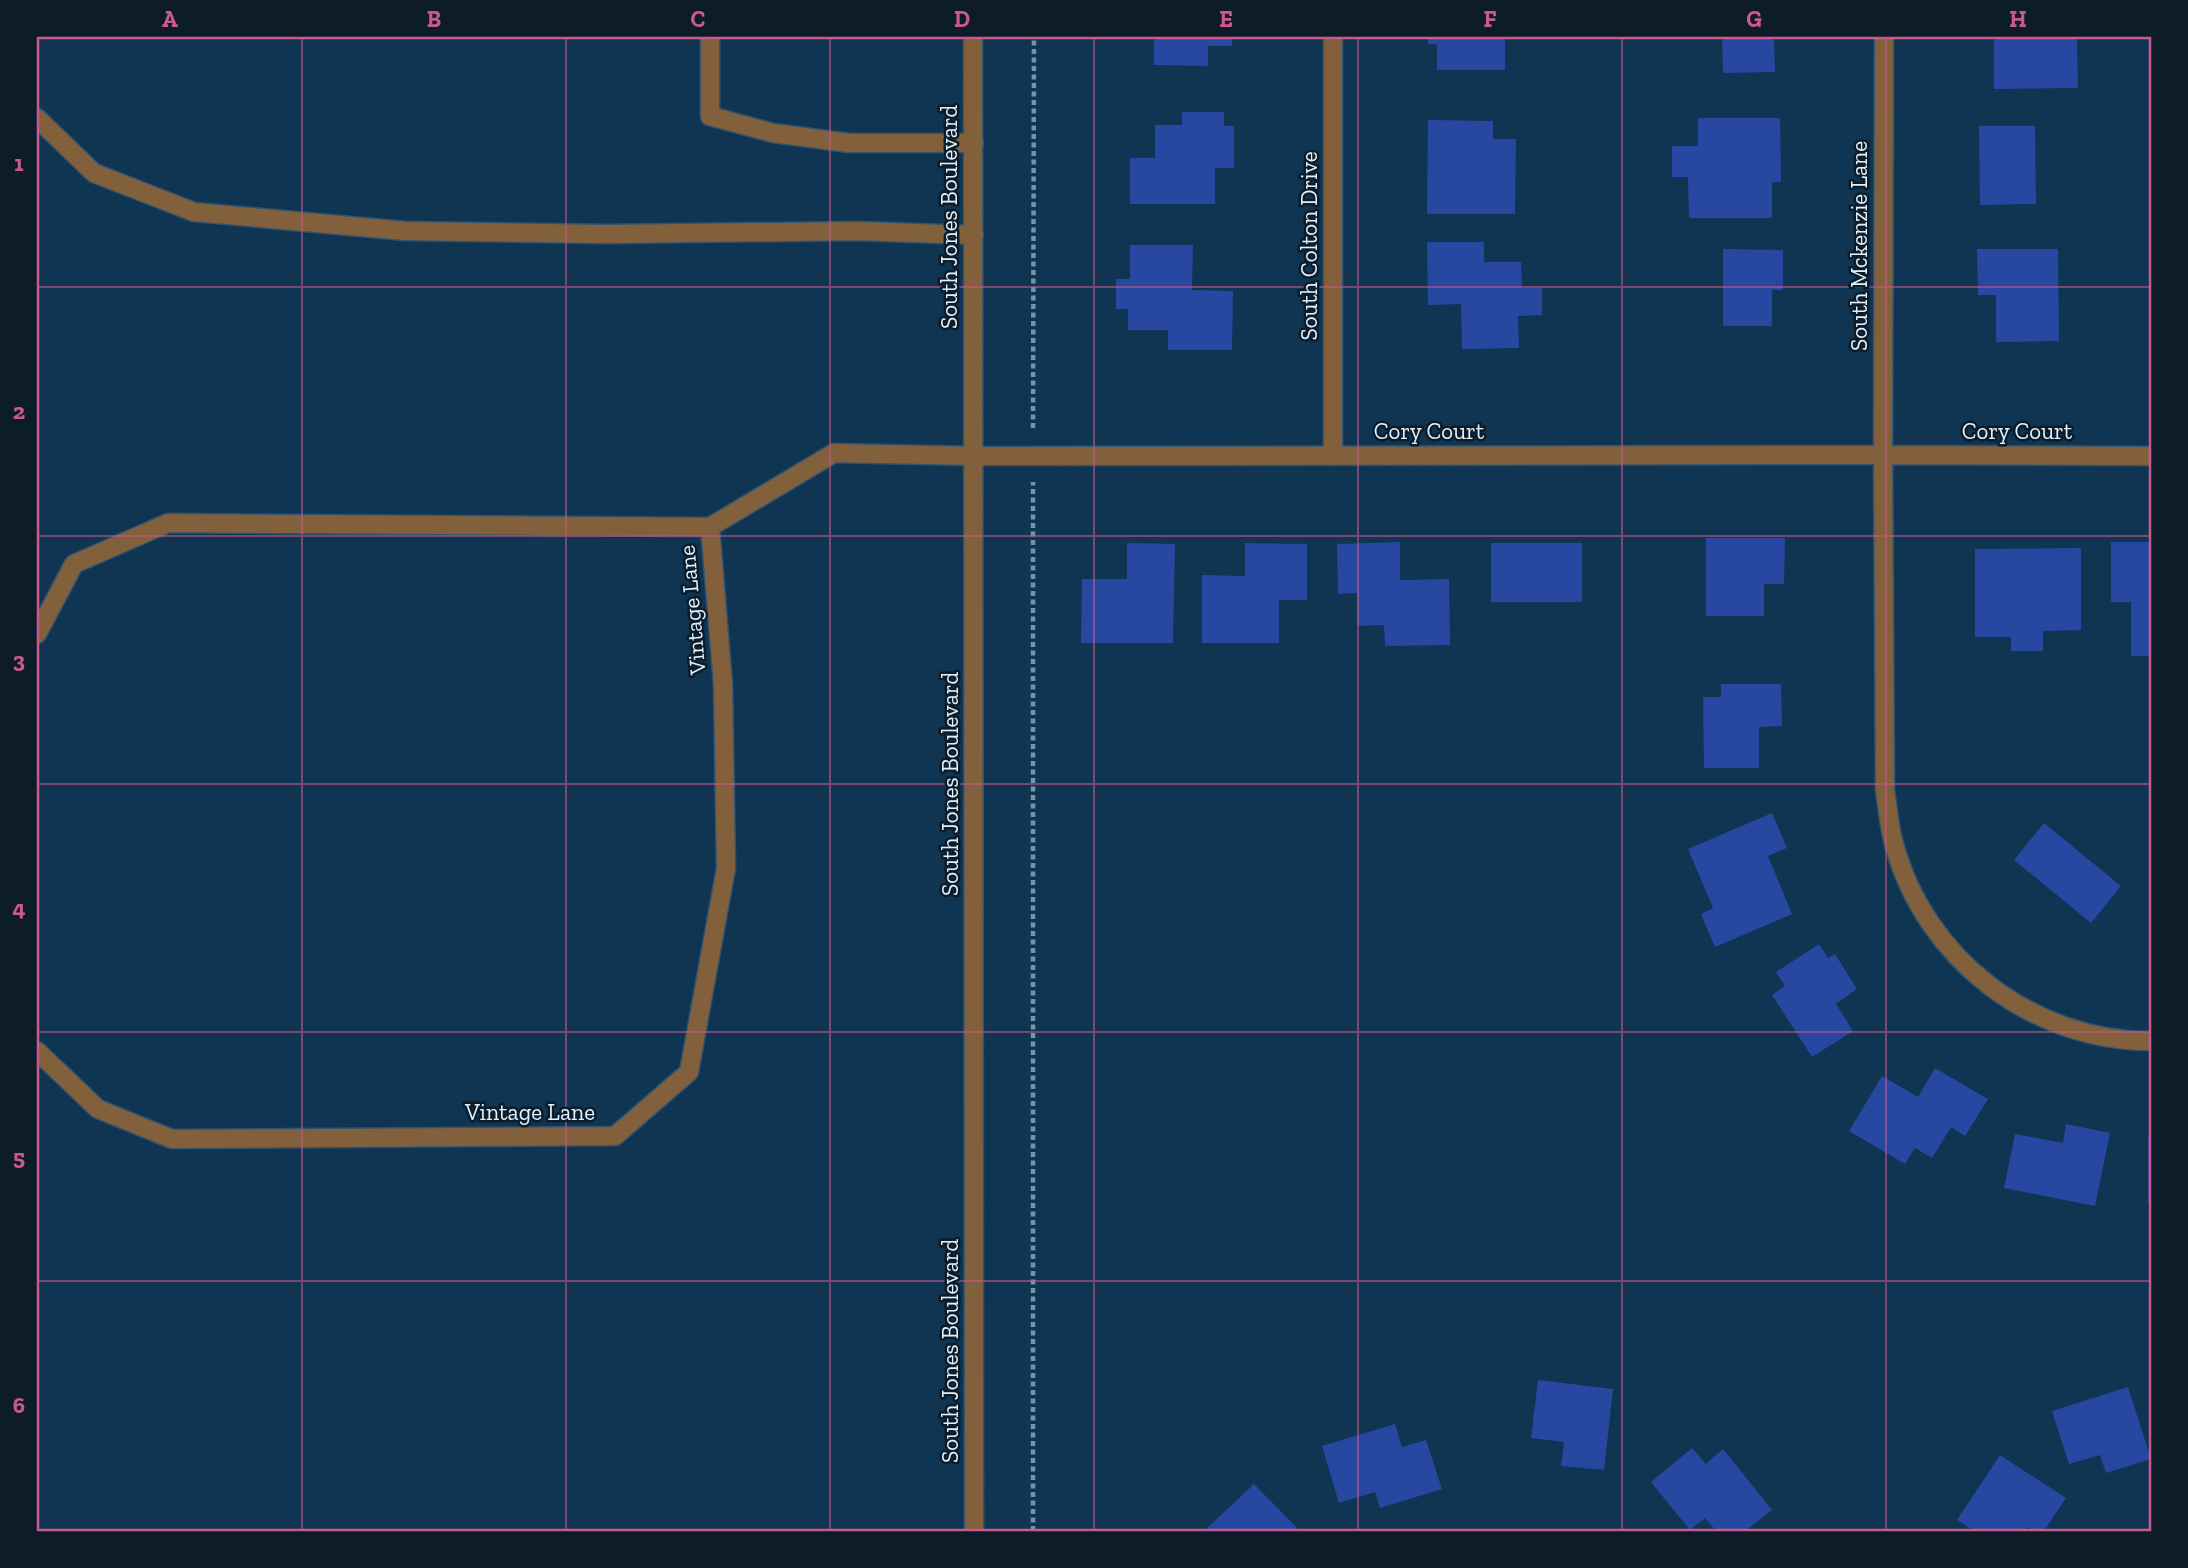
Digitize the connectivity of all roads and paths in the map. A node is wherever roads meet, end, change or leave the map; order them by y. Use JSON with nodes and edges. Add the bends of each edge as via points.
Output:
{"nodes":[{"id":1,"x":710,"y":37,"type":"edge"},
{"id":2,"x":973,"y":37,"type":"edge"},
{"id":3,"x":1034,"y":37,"type":"edge"},
{"id":4,"x":1333,"y":37,"type":"edge"},
{"id":5,"x":1884,"y":37,"type":"edge"},
{"id":6,"x":37,"y":118,"type":"edge"},
{"id":7,"x":974,"y":143,"type":"junction"},
{"id":8,"x":974,"y":235,"type":"junction"},
{"id":9,"x":1883,"y":455,"type":"junction"},
{"id":10,"x":975,"y":456,"type":"junction"},
{"id":11,"x":1033,"y":456,"type":"junction"},
{"id":12,"x":1333,"y":456,"type":"junction"},
{"id":13,"x":2151,"y":456,"type":"edge"},
{"id":14,"x":710,"y":527,"type":"junction"},
{"id":15,"x":37,"y":634,"type":"edge"},
{"id":16,"x":2151,"y":1041,"type":"edge"},
{"id":17,"x":37,"y":1051,"type":"edge"},
{"id":18,"x":974,"y":1531,"type":"edge"},
{"id":19,"x":1033,"y":1531,"type":"edge"}],
"edges":[{"from":1,"to":7,"type":"street","via":[[710,116],[773,133],[849,143]]},
{"from":2,"to":7,"type":"street","name":"South Jones Boulevard"},
{"from":3,"to":11,"type":"path"},
{"from":4,"to":12,"type":"street","name":"South Colton Drive"},
{"from":5,"to":9,"type":"street","name":"South Mckenzie Lane"},
{"from":6,"to":8,"type":"street","via":[[94,173],[194,212],[406,231]]},
{"from":7,"to":8,"type":"street","name":"South Jones Boulevard"},
{"from":8,"to":10,"type":"street","name":"South Jones Boulevard"},
{"from":9,"to":12,"type":"street","name":"Cory Court"},
{"from":9,"to":13,"type":"street","name":"Cory Court"},
{"from":9,"to":16,"type":"street","via":[[1885,791],[1893,844],[1912,893],[1936,932],[1966,967],[2001,996],[2041,1018],[2084,1033]]},
{"from":10,"to":11,"type":"street","name":"Cory Court"},
{"from":10,"to":14,"type":"street","name":"Vintage Lane","via":[[834,453]]},
{"from":10,"to":18,"type":"street","name":"South Jones Boulevard"},
{"from":11,"to":12,"type":"street","name":"Cory Court"},
{"from":11,"to":19,"type":"path"},
{"from":14,"to":15,"type":"street","name":"Vintage Lane","via":[[169,523],[74,564]]},
{"from":14,"to":17,"type":"street","name":"Vintage Lane","via":[[723,684],[726,868],[689,1072],[615,1136],[172,1139],[98,1109]]}]}
